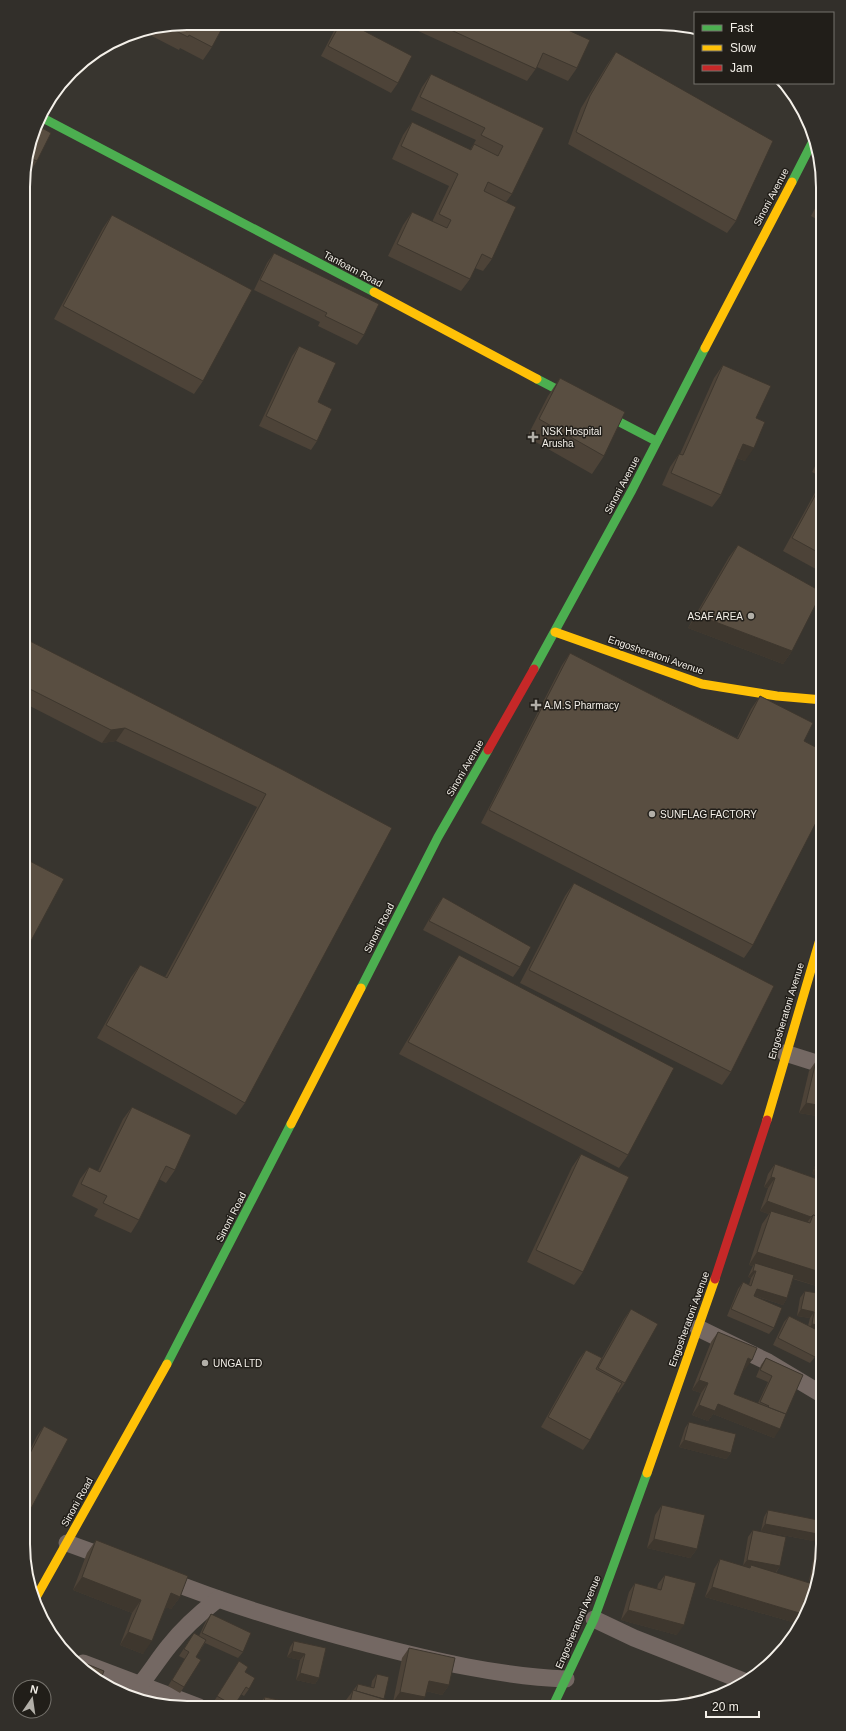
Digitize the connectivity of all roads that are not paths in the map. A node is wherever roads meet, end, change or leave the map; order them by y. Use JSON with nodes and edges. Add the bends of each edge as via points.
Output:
{"nodes":[{"id":1,"x":45,"y":119,"type":"edge"},
{"id":2,"x":811,"y":146,"type":"edge"},
{"id":3,"x":656,"y":441,"type":"junction"},
{"id":4,"x":555,"y":632,"type":"junction"},
{"id":5,"x":816,"y":699,"type":"edge"},
{"id":6,"x":438,"y":837,"type":"joint"},
{"id":7,"x":816,"y":952,"type":"edge"},
{"id":8,"x":785,"y":1052,"type":"junction"},
{"id":9,"x":816,"y":1063,"type":"edge"},
{"id":10,"x":698,"y":1328,"type":"junction"},
{"id":11,"x":816,"y":1391,"type":"edge"},
{"id":12,"x":67,"y":1543,"type":"junction"},
{"id":13,"x":123,"y":1564,"type":"edge"},
{"id":14,"x":149,"y":1573,"type":"edge"},
{"id":15,"x":38,"y":1594,"type":"edge"},
{"id":16,"x":218,"y":1599,"type":"junction"},
{"id":17,"x":594,"y":1619,"type":"junction"},
{"id":18,"x":92,"y":1669,"type":"edge"},
{"id":19,"x":566,"y":1679,"type":"junction"},
{"id":20,"x":739,"y":1679,"type":"edge"},
{"id":21,"x":135,"y":1691,"type":"edge"},
{"id":22,"x":174,"y":1701,"type":"edge"},
{"id":23,"x":555,"y":1701,"type":"edge"}],
"edges":[{"from":1,"to":3,"type":"street","name":"Tanfoam Road"},
{"from":2,"to":3,"type":"street","name":"Sinoni Avenue"},
{"from":3,"to":4,"type":"street","name":"Sinoni Avenue"},
{"from":4,"to":5,"type":"street","name":"Engosheratoni Avenue","via":[[702,684]]},
{"from":4,"to":6,"type":"street","name":"Sinoni Avenue"},
{"from":6,"to":12,"type":"street","name":"Sinoni Road","via":[[180,1341]]},
{"from":7,"to":8,"type":"street","name":"Engosheratoni Avenue"},
{"from":8,"to":9,"type":"street"},
{"from":8,"to":10,"type":"street","name":"Engosheratoni Avenue","via":[[756,1156]]},
{"from":10,"to":11,"type":"street","via":[[768,1362]]},
{"from":10,"to":17,"type":"street","name":"Engosheratoni Avenue"},
{"from":12,"to":13,"type":"street"},
{"from":12,"to":15,"type":"street","name":"Sinoni Road"},
{"from":14,"to":16,"type":"street"},
{"from":16,"to":19,"type":"street","via":[[325,1633],[424,1658],[525,1677]]},
{"from":16,"to":21,"type":"street","via":[[183,1629]]},
{"from":17,"to":19,"type":"street","name":"Engosheratoni Avenue"},
{"from":17,"to":20,"type":"street","via":[[634,1638]]},
{"from":18,"to":21,"type":"street"},
{"from":19,"to":23,"type":"street","name":"Engosheratoni Avenue"},
{"from":21,"to":22,"type":"street"}]}
